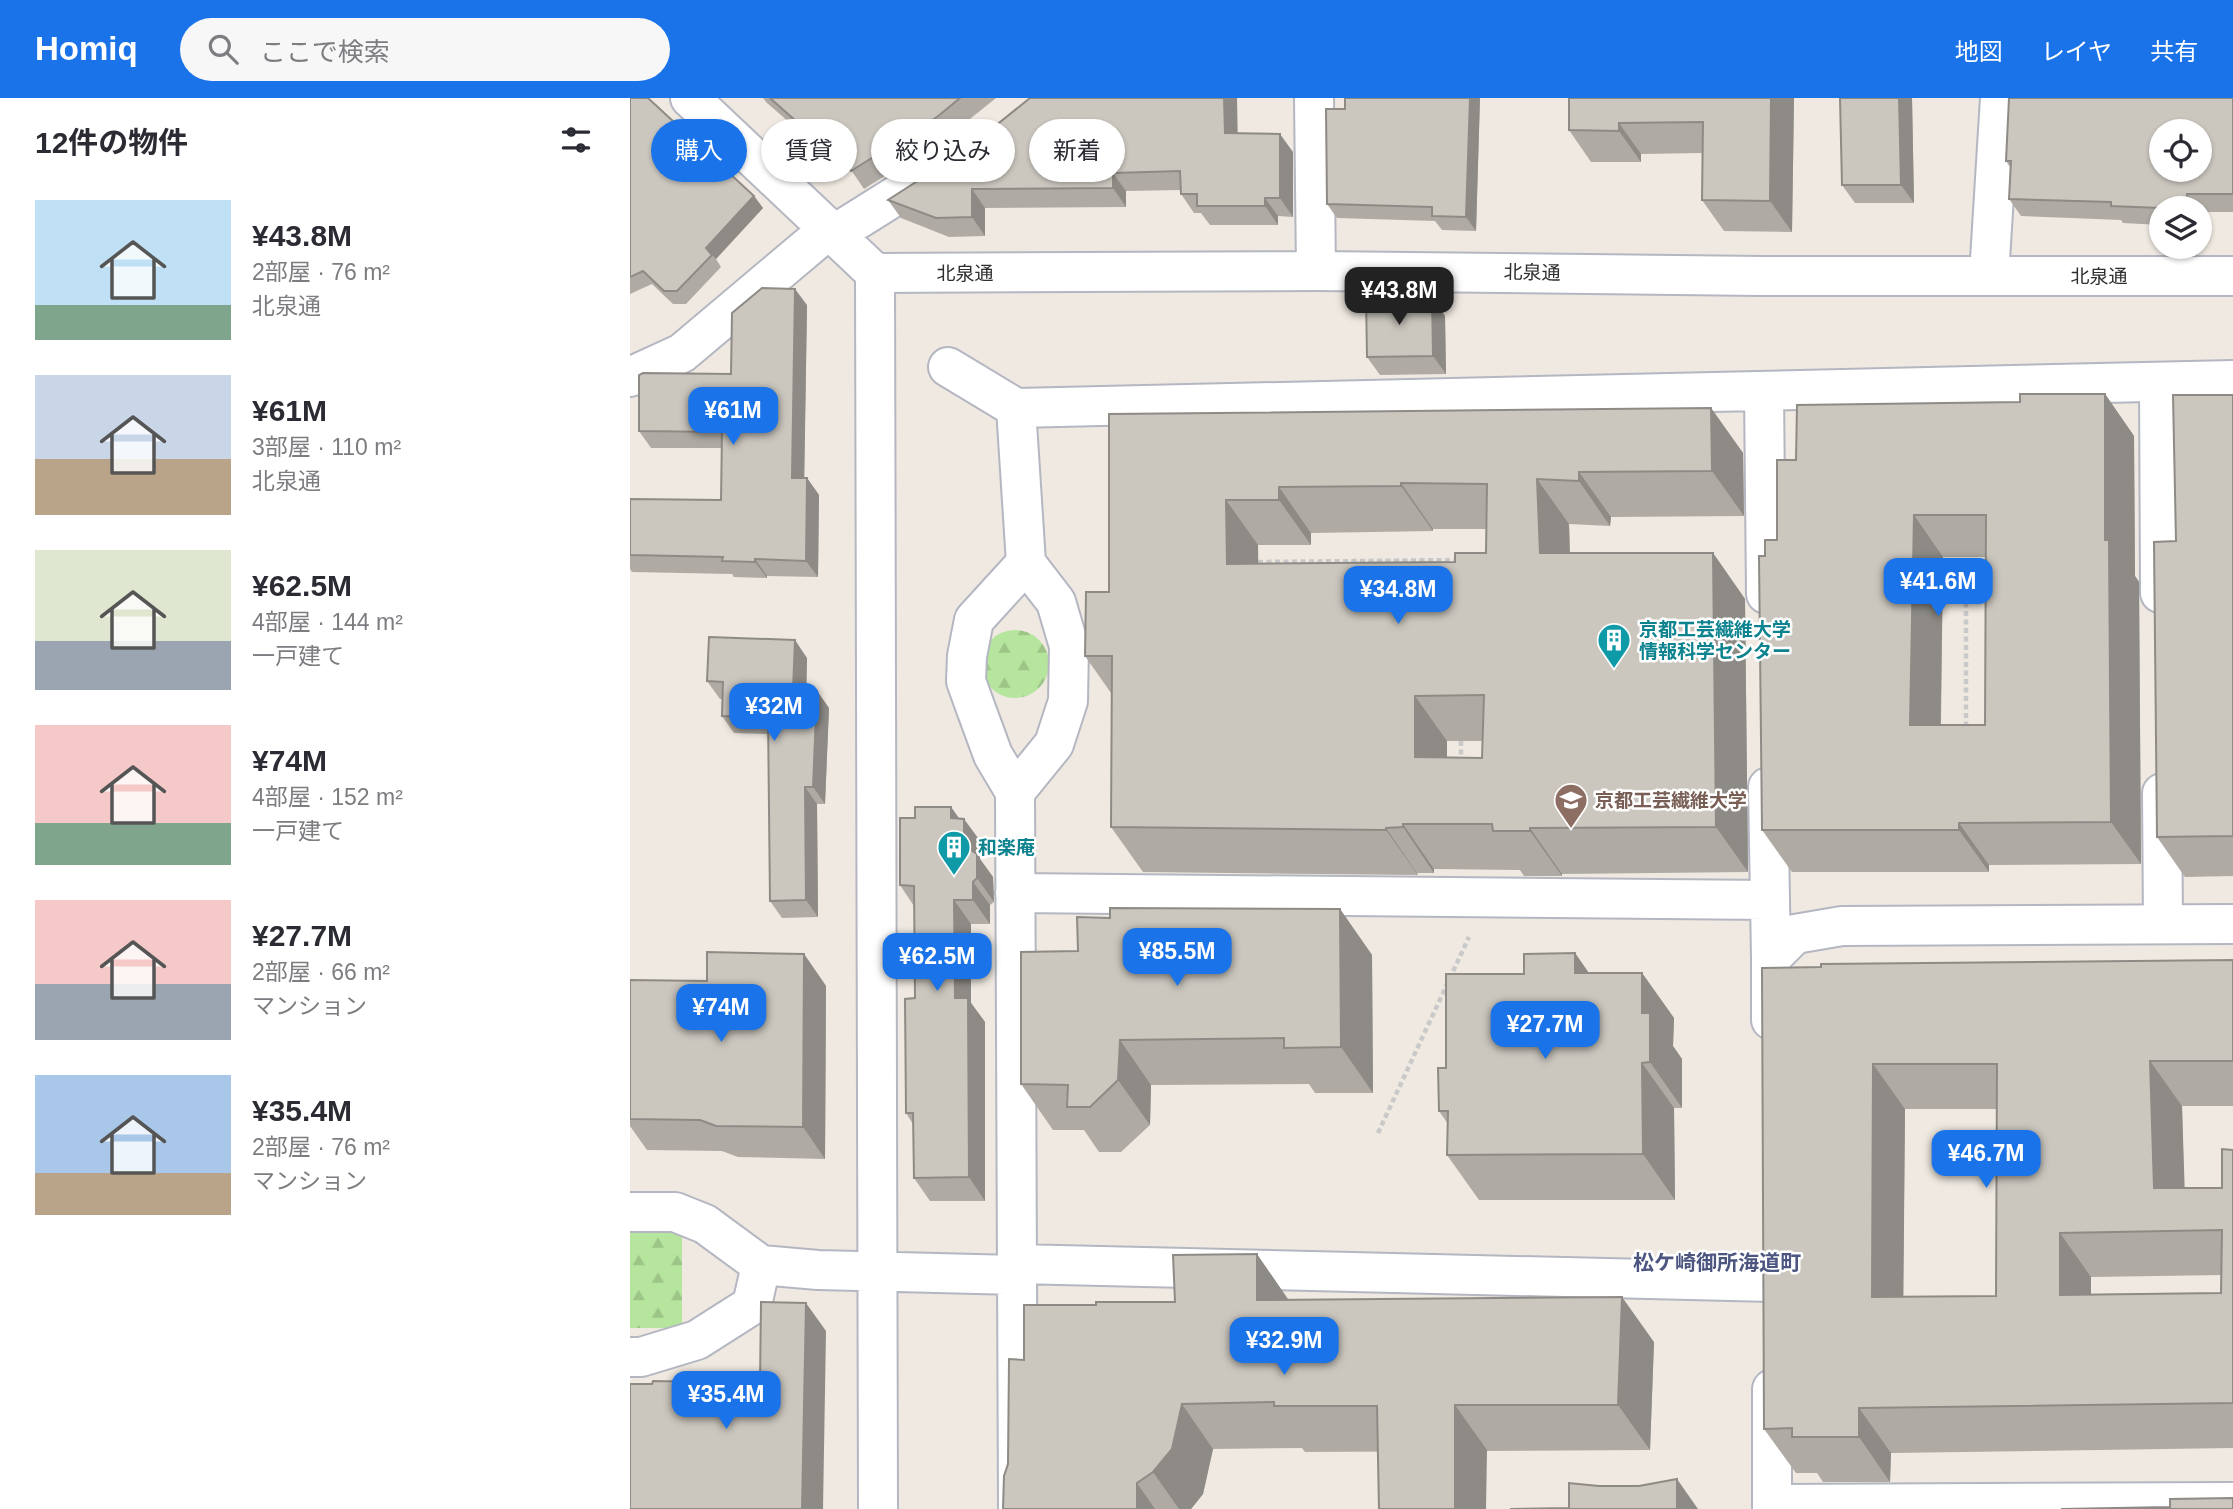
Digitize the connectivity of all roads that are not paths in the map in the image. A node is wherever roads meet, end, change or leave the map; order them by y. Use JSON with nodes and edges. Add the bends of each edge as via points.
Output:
{"nodes":[{"id":1,"x":690,"y":98,"type":"edge"},
{"id":2,"x":1314,"y":98,"type":"edge"},
{"id":3,"x":2000,"y":98,"type":"edge"},
{"id":4,"x":914,"y":182,"type":"edge"},
{"id":5,"x":830,"y":232,"type":"junction"},
{"id":6,"x":1316,"y":271,"type":"junction"},
{"id":7,"x":875,"y":273,"type":"junction"},
{"id":8,"x":1989,"y":276,"type":"junction"},
{"id":9,"x":2233,"y":276,"type":"edge"},
{"id":10,"x":948,"y":367,"type":"dead end"},
{"id":11,"x":630,"y":377,"type":"edge"},
{"id":12,"x":2233,"y":380,"type":"edge"},
{"id":13,"x":2159,"y":382,"type":"junction"},
{"id":14,"x":1764,"y":391,"type":"junction"},
{"id":15,"x":1016,"y":408,"type":"junction"},
{"id":16,"x":1026,"y":563,"type":"junction"},
{"id":17,"x":2161,"y":620,"type":"edge"},
{"id":18,"x":1767,"y":632,"type":"edge"},
{"id":19,"x":1768,"y":755,"type":"edge"},
{"id":20,"x":2162,"y":758,"type":"edge"},
{"id":21,"x":1015,"y":792,"type":"junction"},
{"id":22,"x":1015,"y":892,"type":"junction"},
{"id":23,"x":1770,"y":900,"type":"junction"},
{"id":24,"x":2164,"y":924,"type":"junction"},
{"id":25,"x":2233,"y":924,"type":"edge"},
{"id":26,"x":1771,"y":958,"type":"junction"},
{"id":27,"x":1771,"y":1053,"type":"edge"},
{"id":28,"x":630,"y":1212,"type":"edge"},
{"id":29,"x":1772,"y":1241,"type":"edge"},
{"id":30,"x":761,"y":1265,"type":"junction"},
{"id":31,"x":1016,"y":1269,"type":"junction"},
{"id":32,"x":877,"y":1272,"type":"junction"},
{"id":33,"x":1772,"y":1351,"type":"edge"},
{"id":34,"x":630,"y":1357,"type":"edge"},
{"id":35,"x":2233,"y":1502,"type":"edge"},
{"id":36,"x":1772,"y":1507,"type":"edge"},
{"id":37,"x":877,"y":1509,"type":"edge"},
{"id":38,"x":1018,"y":1509,"type":"edge"}],
"edges":[{"from":1,"to":5,"type":"street"},
{"from":2,"to":6,"type":"street"},
{"from":3,"to":8,"type":"street"},
{"from":4,"to":5,"type":"street"},
{"from":5,"to":7,"type":"street"},
{"from":5,"to":11,"type":"street","via":[[682,353]]},
{"from":6,"to":7,"type":"street","name":"北泉通"},
{"from":6,"to":8,"type":"street","name":"北泉通"},
{"from":7,"to":32,"type":"street"},
{"from":8,"to":9,"type":"street","name":"北泉通"},
{"from":10,"to":15,"type":"street"},
{"from":12,"to":13,"type":"street"},
{"from":13,"to":14,"type":"street"},
{"from":13,"to":17,"type":"street"},
{"from":14,"to":15,"type":"street"},
{"from":14,"to":18,"type":"street"},
{"from":15,"to":16,"type":"street"},
{"from":16,"to":21,"type":"street","via":[[1056,602],[1069,646],[1068,701],[1054,744]]},
{"from":16,"to":21,"type":"street","via":[[974,620],[967,656],[966,681],[993,755]]},
{"from":19,"to":23,"type":"street"},
{"from":20,"to":24,"type":"street"},
{"from":21,"to":22,"type":"street"},
{"from":22,"to":23,"type":"street"},
{"from":22,"to":31,"type":"street"},
{"from":23,"to":26,"type":"street"},
{"from":24,"to":25,"type":"street"},
{"from":24,"to":26,"type":"street","via":[[1842,926],[1795,934]]},
{"from":26,"to":27,"type":"street"},
{"from":28,"to":30,"type":"street","via":[[675,1212],[705,1224]]},
{"from":29,"to":31,"type":"street","via":[[1772,1296]]},
{"from":30,"to":32,"type":"street"},
{"from":30,"to":34,"type":"street","via":[[752,1305],[697,1340]]},
{"from":31,"to":32,"type":"street"},
{"from":31,"to":38,"type":"street"},
{"from":32,"to":37,"type":"street"},
{"from":33,"to":36,"type":"street"},
{"from":35,"to":36,"type":"street"}]}
